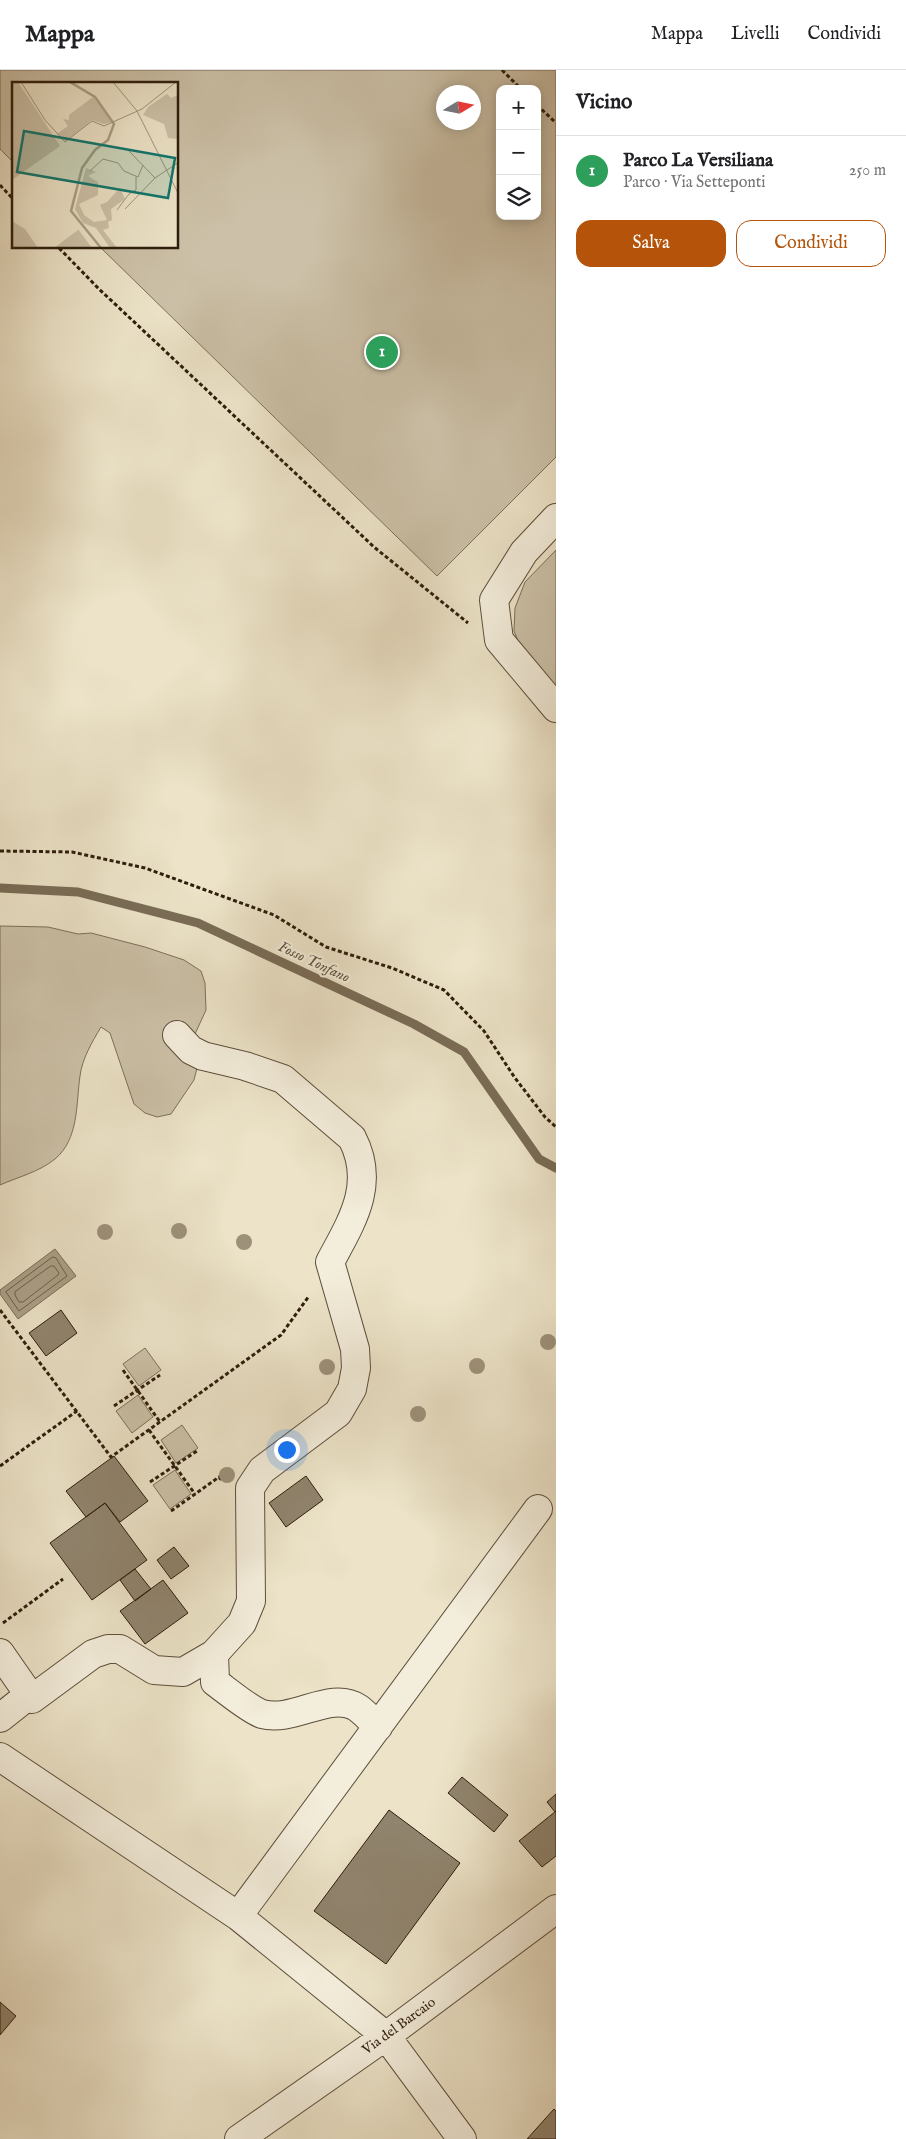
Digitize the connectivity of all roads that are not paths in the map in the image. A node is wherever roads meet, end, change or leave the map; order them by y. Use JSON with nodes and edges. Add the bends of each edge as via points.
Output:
{"nodes":[{"id":1,"x":556,"y":518,"type":"edge"},
{"id":2,"x":556,"y":708,"type":"edge"},
{"id":3,"x":178,"y":1035,"type":"dead end"},
{"id":4,"x":538,"y":1509,"type":"dead end"},
{"id":5,"x":0,"y":1653,"type":"edge"},
{"id":6,"x":214,"y":1654,"type":"junction"},
{"id":7,"x":183,"y":1672,"type":"junction"},
{"id":8,"x":214,"y":1682,"type":"junction"},
{"id":9,"x":29,"y":1694,"type":"junction"},
{"id":10,"x":0,"y":1718,"type":"edge"},
{"id":11,"x":378,"y":1727,"type":"junction"},
{"id":12,"x":0,"y":1756,"type":"edge"},
{"id":13,"x":556,"y":1909,"type":"edge"},
{"id":14,"x":238,"y":1916,"type":"junction"},
{"id":15,"x":386,"y":2036,"type":"junction"},
{"id":16,"x":239,"y":2139,"type":"edge"},
{"id":17,"x":462,"y":2139,"type":"edge"}],
"edges":[{"from":1,"to":2,"type":"street","via":[[524,552],[494,600],[499,640]]},
{"from":3,"to":6,"type":"street","via":[[191,1050],[202,1056],[282,1079],[352,1138],[358,1150],[363,1177],[362,1194],[352,1222],[330,1262],[356,1349],[352,1390],[338,1413],[262,1470],[250,1488],[251,1601],[242,1623]]},
{"from":4,"to":11,"type":"street"},
{"from":5,"to":9,"type":"street"},
{"from":6,"to":7,"type":"street"},
{"from":6,"to":8,"type":"street"},
{"from":7,"to":8,"type":"street"},
{"from":7,"to":9,"type":"street","via":[[154,1670],[120,1649],[108,1649],[93,1654],[32,1699]]},
{"from":8,"to":11,"type":"street","via":[[261,1714],[282,1717],[325,1704],[345,1702],[358,1708]]},
{"from":9,"to":10,"type":"street"},
{"from":11,"to":14,"type":"street"},
{"from":12,"to":14,"type":"street"},
{"from":13,"to":15,"type":"street","name":"Via del Barcaio"},
{"from":14,"to":15,"type":"street"},
{"from":15,"to":16,"type":"street","name":"Via del Barcaio"},
{"from":15,"to":17,"type":"street"}]}
